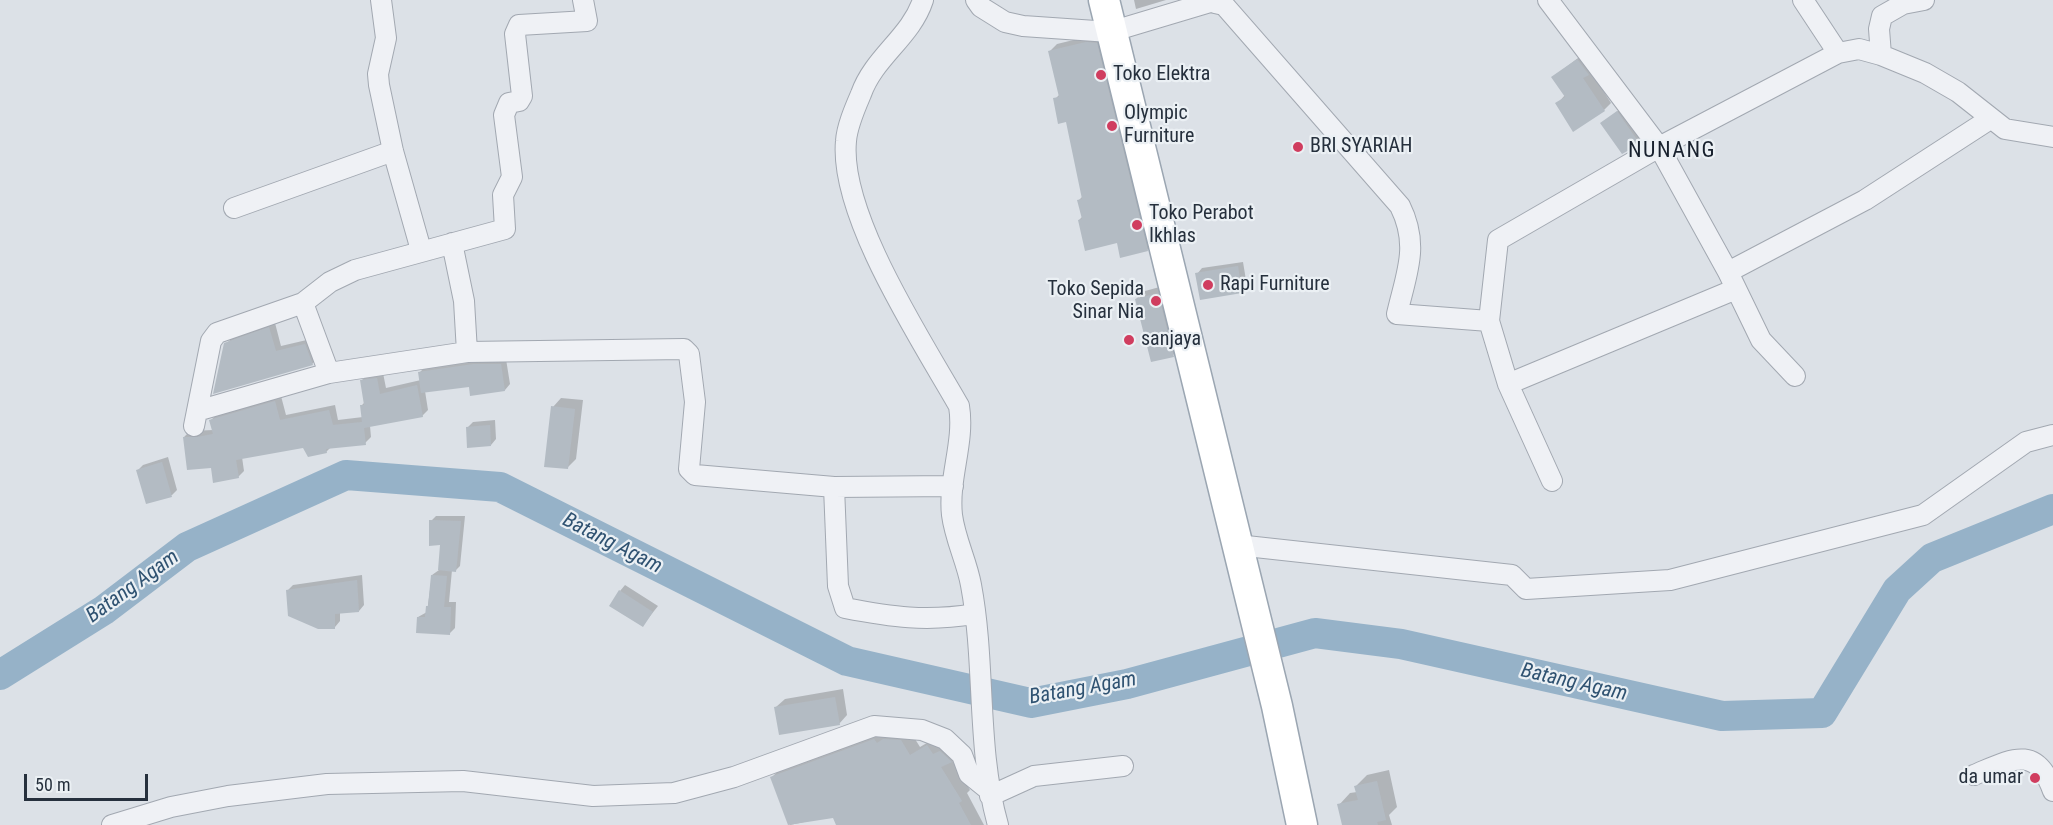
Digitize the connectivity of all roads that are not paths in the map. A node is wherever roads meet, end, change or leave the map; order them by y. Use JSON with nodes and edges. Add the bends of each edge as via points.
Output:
{"nodes":[{"id":1,"x":381,"y":0,"type":"edge"},
{"id":2,"x":583,"y":0,"type":"edge"},
{"id":3,"x":923,"y":0,"type":"edge"},
{"id":4,"x":976,"y":0,"type":"edge"},
{"id":5,"x":1104,"y":0,"type":"edge"},
{"id":6,"x":1548,"y":0,"type":"edge"},
{"id":7,"x":1803,"y":0,"type":"edge"},
{"id":8,"x":1924,"y":0,"type":"edge"},
{"id":9,"x":1216,"y":1,"type":"edge"},
{"id":10,"x":1877,"y":8,"type":"edge"},
{"id":11,"x":1110,"y":32,"type":"junction"},
{"id":12,"x":1838,"y":53,"type":"junction"},
{"id":13,"x":1881,"y":55,"type":"junction"},
{"id":14,"x":1990,"y":119,"type":"junction"},
{"id":15,"x":2053,"y":136,"type":"edge"},
{"id":16,"x":1659,"y":147,"type":"junction"},
{"id":17,"x":393,"y":151,"type":"junction"},
{"id":18,"x":234,"y":208,"type":"dead end"},
{"id":19,"x":452,"y":243,"type":"junction"},
{"id":20,"x":421,"y":250,"type":"junction"},
{"id":21,"x":1732,"y":280,"type":"junction"},
{"id":22,"x":303,"y":303,"type":"junction"},
{"id":23,"x":1489,"y":321,"type":"junction"},
{"id":24,"x":467,"y":352,"type":"junction"},
{"id":25,"x":328,"y":373,"type":"junction"},
{"id":26,"x":1795,"y":376,"type":"dead end"},
{"id":27,"x":1508,"y":384,"type":"junction"},
{"id":28,"x":2053,"y":435,"type":"edge"},
{"id":29,"x":1552,"y":481,"type":"dead end"},
{"id":30,"x":952,"y":486,"type":"junction"},
{"id":31,"x":834,"y":487,"type":"junction"},
{"id":32,"x":1237,"y":545,"type":"junction"},
{"id":33,"x":974,"y":614,"type":"junction"},
{"id":34,"x":1123,"y":766,"type":"dead end"},
{"id":35,"x":1974,"y":775,"type":"dead end"},
{"id":36,"x":2053,"y":791,"type":"edge"},
{"id":37,"x":990,"y":794,"type":"junction"},
{"id":38,"x":146,"y":820,"type":"edge"},
{"id":39,"x":111,"y":825,"type":"edge"},
{"id":40,"x":998,"y":825,"type":"edge"},
{"id":41,"x":1302,"y":825,"type":"edge"}],
"edges":[{"from":1,"to":17,"type":"street","via":[[386,38],[378,74]]},
{"from":2,"to":19,"type":"street","via":[[587,21],[519,25],[515,34],[522,96],[509,103],[504,115],[512,177],[503,195],[505,229]]},
{"from":3,"to":30,"type":"street","via":[[913,23],[882,58],[862,91],[846,150],[848,179],[869,243],[959,406],[961,419]]},
{"from":4,"to":11,"type":"street","via":[[1005,22]]},
{"from":5,"to":11,"type":"main road"},
{"from":6,"to":16,"type":"street"},
{"from":7,"to":12,"type":"street"},
{"from":8,"to":10,"type":"street"},
{"from":9,"to":11,"type":"street"},
{"from":9,"to":23,"type":"street","via":[[1224,5],[1400,206],[1408,223],[1412,260],[1397,314]]},
{"from":10,"to":13,"type":"street"},
{"from":11,"to":32,"type":"main road"},
{"from":12,"to":13,"type":"street","via":[[1859,49]]},
{"from":12,"to":16,"type":"street"},
{"from":13,"to":14,"type":"street","via":[[1958,92]]},
{"from":14,"to":15,"type":"street","via":[[2005,129]]},
{"from":14,"to":21,"type":"street"},
{"from":16,"to":21,"type":"street"},
{"from":16,"to":23,"type":"street","via":[[1498,240]]},
{"from":17,"to":18,"type":"street"},
{"from":17,"to":20,"type":"street"},
{"from":19,"to":20,"type":"street"},
{"from":19,"to":24,"type":"street","via":[[464,302]]},
{"from":20,"to":22,"type":"street","via":[[355,270],[330,282]]},
{"from":21,"to":26,"type":"street","via":[[1761,340]]},
{"from":21,"to":27,"type":"street"},
{"from":22,"to":25,"type":"street"},
{"from":22,"to":25,"type":"street","via":[[217,333],[211,340],[195,418]]},
{"from":23,"to":27,"type":"street"},
{"from":24,"to":25,"type":"street"},
{"from":24,"to":31,"type":"street","via":[[684,349],[695,402],[689,469],[695,475]]},
{"from":27,"to":29,"type":"street"},
{"from":28,"to":32,"type":"street","via":[[2026,442],[1923,515],[1670,580],[1526,589],[1512,574]]},
{"from":30,"to":31,"type":"street"},
{"from":30,"to":33,"type":"street","via":[[952,515],[971,586]]},
{"from":31,"to":33,"type":"street","via":[[838,586],[845,608],[900,619]]},
{"from":32,"to":41,"type":"main road"},
{"from":33,"to":37,"type":"street"},
{"from":34,"to":37,"type":"street","via":[[1034,776]]},
{"from":35,"to":36,"type":"street","via":[[2023,759],[2046,772]]},
{"from":37,"to":38,"type":"street","via":[[969,774],[962,755],[945,739],[922,730],[874,726],[734,777],[674,793],[593,796],[463,781],[327,784],[228,796]]},
{"from":37,"to":40,"type":"street"},
{"from":38,"to":39,"type":"street"}]}
